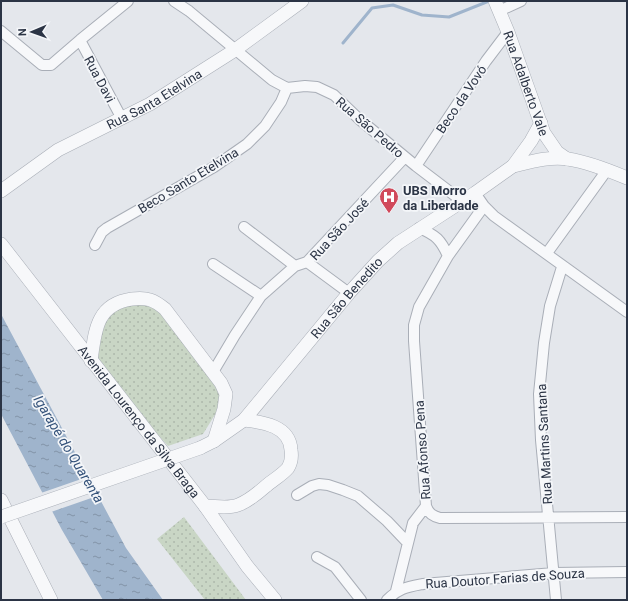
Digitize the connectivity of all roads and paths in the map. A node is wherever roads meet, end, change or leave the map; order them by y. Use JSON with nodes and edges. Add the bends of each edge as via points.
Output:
{"nodes":[{"id":1,"x":128,"y":1,"type":"edge"},
{"id":2,"x":174,"y":1,"type":"edge"},
{"id":3,"x":302,"y":1,"type":"edge"},
{"id":4,"x":521,"y":1,"type":"edge"},
{"id":5,"x":497,"y":5,"type":"edge"},
{"id":6,"x":1,"y":32,"type":"edge"},
{"id":7,"x":508,"y":32,"type":"junction"},
{"id":8,"x":80,"y":40,"type":"junction"},
{"id":9,"x":235,"y":50,"type":"junction"},
{"id":10,"x":287,"y":88,"type":"junction"},
{"id":11,"x":121,"y":117,"type":"junction"},
{"id":12,"x":541,"y":123,"type":"junction"},
{"id":13,"x":405,"y":157,"type":"junction"},
{"id":14,"x":567,"y":158,"type":"junction"},
{"id":15,"x":416,"y":166,"type":"junction"},
{"id":16,"x":513,"y":166,"type":"junction"},
{"id":17,"x":607,"y":170,"type":"junction"},
{"id":18,"x":627,"y":178,"type":"edge"},
{"id":19,"x":1,"y":191,"type":"edge"},
{"id":20,"x":475,"y":193,"type":"junction"},
{"id":21,"x":462,"y":201,"type":"junction"},
{"id":22,"x":484,"y":206,"type":"junction"},
{"id":23,"x":244,"y":227,"type":"dead end"},
{"id":24,"x":419,"y":228,"type":"junction"},
{"id":25,"x":1,"y":244,"type":"edge"},
{"id":26,"x":95,"y":245,"type":"dead end"},
{"id":27,"x":547,"y":253,"type":"junction"},
{"id":28,"x":448,"y":256,"type":"junction"},
{"id":29,"x":307,"y":262,"type":"junction"},
{"id":30,"x":213,"y":264,"type":"dead end"},
{"id":31,"x":295,"y":266,"type":"junction"},
{"id":32,"x":562,"y":267,"type":"junction"},
{"id":33,"x":349,"y":293,"type":"junction"},
{"id":34,"x":261,"y":296,"type":"junction"},
{"id":35,"x":627,"y":312,"type":"edge"},
{"id":36,"x":91,"y":361,"type":"junction"},
{"id":37,"x":213,"y":372,"type":"junction"},
{"id":38,"x":244,"y":420,"type":"junction"},
{"id":39,"x":214,"y":441,"type":"junction"},
{"id":40,"x":297,"y":495,"type":"dead end"},
{"id":41,"x":1,"y":500,"type":"edge"},
{"id":42,"x":204,"y":506,"type":"junction"},
{"id":43,"x":426,"y":506,"type":"junction"},
{"id":44,"x":1,"y":517,"type":"edge"},
{"id":45,"x":548,"y":517,"type":"junction"},
{"id":46,"x":627,"y":517,"type":"edge"},
{"id":47,"x":408,"y":542,"type":"junction"},
{"id":48,"x":317,"y":557,"type":"dead end"},
{"id":49,"x":627,"y":572,"type":"edge"},
{"id":50,"x":554,"y":573,"type":"junction"},
{"id":51,"x":396,"y":591,"type":"junction"},
{"id":52,"x":51,"y":600,"type":"edge"},
{"id":53,"x":275,"y":600,"type":"edge"},
{"id":54,"x":361,"y":600,"type":"edge"},
{"id":55,"x":387,"y":600,"type":"edge"},
{"id":56,"x":556,"y":600,"type":"edge"}],
"edges":[{"from":1,"to":8,"type":"street"},
{"from":2,"to":9,"type":"street"},
{"from":3,"to":9,"type":"street","name":"Rua Santa Etelvina"},
{"from":4,"to":5,"type":"street"},
{"from":5,"to":7,"type":"street","name":"Rua Adalberto Vale"},
{"from":6,"to":8,"type":"street","via":[[42,66],[51,66],[57,62]]},
{"from":7,"to":12,"type":"street","name":"Rua Adalberto Vale"},
{"from":7,"to":15,"type":"street","name":"Beco da Vovó"},
{"from":8,"to":11,"type":"street","name":"Rua Davi"},
{"from":9,"to":10,"type":"street","via":[[272,80]]},
{"from":9,"to":11,"type":"street","name":"Rua Santa Etelvina","via":[[150,104]]},
{"from":10,"to":13,"type":"street","name":"Rua São Pedro","via":[[317,87],[334,95]]},
{"from":10,"to":26,"type":"street","name":"Beco Santo Etelvina","via":[[265,126],[247,144],[214,167],[107,228]]},
{"from":11,"to":19,"type":"street","name":"Rua Santa Etelvina","via":[[58,150]]},
{"from":12,"to":14,"type":"street","name":"Rua Adalberto Vale","via":[[551,146]]},
{"from":12,"to":16,"type":"street","name":"Rua São Benedito"},
{"from":13,"to":15,"type":"street","name":"Rua São Pedro"},
{"from":13,"to":29,"type":"street","name":"Rua São José"},
{"from":14,"to":16,"type":"street","name":"Rua São Benedito"},
{"from":14,"to":17,"type":"street","name":"Rua São Benedito"},
{"from":15,"to":21,"type":"street","name":"Rua São Pedro"},
{"from":16,"to":20,"type":"street","name":"Rua São Benedito"},
{"from":17,"to":18,"type":"street","name":"Rua São Benedito"},
{"from":17,"to":27,"type":"street"},
{"from":20,"to":21,"type":"street","name":"Rua São Benedito"},
{"from":20,"to":22,"type":"street"},
{"from":21,"to":24,"type":"street","name":"Rua São Benedito"},
{"from":22,"to":27,"type":"street","via":[[494,216]]},
{"from":22,"to":28,"type":"street","name":"Rua Afonso Pena"},
{"from":23,"to":31,"type":"street"},
{"from":24,"to":28,"type":"street","via":[[437,238]]},
{"from":24,"to":33,"type":"street","name":"Rua São Benedito","via":[[378,261]]},
{"from":25,"to":36,"type":"street","name":"Avenida Lourenço da Silva Braga"},
{"from":27,"to":32,"type":"street"},
{"from":28,"to":43,"type":"street","name":"Rua Afonso Pena","via":[[419,307],[414,325]]},
{"from":29,"to":31,"type":"street","name":"Rua São José"},
{"from":29,"to":33,"type":"street"},
{"from":30,"to":34,"type":"street"},
{"from":31,"to":34,"type":"street","name":"Rua São José"},
{"from":32,"to":35,"type":"street"},
{"from":32,"to":45,"type":"street","name":"Rua Martins Santana","via":[[550,306],[539,394]]},
{"from":33,"to":38,"type":"street","name":"Rua São Benedito"},
{"from":34,"to":37,"type":"street","name":"Rua São José"},
{"from":36,"to":37,"type":"street","via":[[96,330],[109,306],[120,300],[140,298],[154,301],[165,309]]},
{"from":36,"to":42,"type":"street","name":"Avenida Lourenço da Silva Braga"},
{"from":37,"to":39,"type":"street","via":[[226,394]]},
{"from":38,"to":39,"type":"street","name":"Rua São Benedito"},
{"from":38,"to":42,"type":"street","via":[[262,422],[279,428],[291,447],[292,458],[288,468],[240,505]]},
{"from":39,"to":44,"type":"street","name":"Rua São Benedito","bridge":true},
{"from":40,"to":47,"type":"street","via":[[319,484],[358,496]]},
{"from":41,"to":52,"type":"street"},
{"from":42,"to":53,"type":"street","name":"Avenida Lourenço da Silva Braga"},
{"from":43,"to":45,"type":"street","name":"Rua Afonso Pena","via":[[430,514],[440,518]]},
{"from":43,"to":47,"type":"street","via":[[413,523]]},
{"from":45,"to":46,"type":"street","name":"Rua Afonso Pena"},
{"from":45,"to":50,"type":"street","name":"Rua Martins Santana"},
{"from":47,"to":51,"type":"street"},
{"from":48,"to":54,"type":"street","via":[[335,567]]},
{"from":49,"to":50,"type":"street","name":"Rua Doutor Farias de Souza"},
{"from":50,"to":51,"type":"street","name":"Rua Doutor Farias de Souza","via":[[423,584]]},
{"from":50,"to":56,"type":"street","name":"Rua Martins Santana"},
{"from":51,"to":55,"type":"street","name":"Rua Doutor Farias de Souza"}]}
